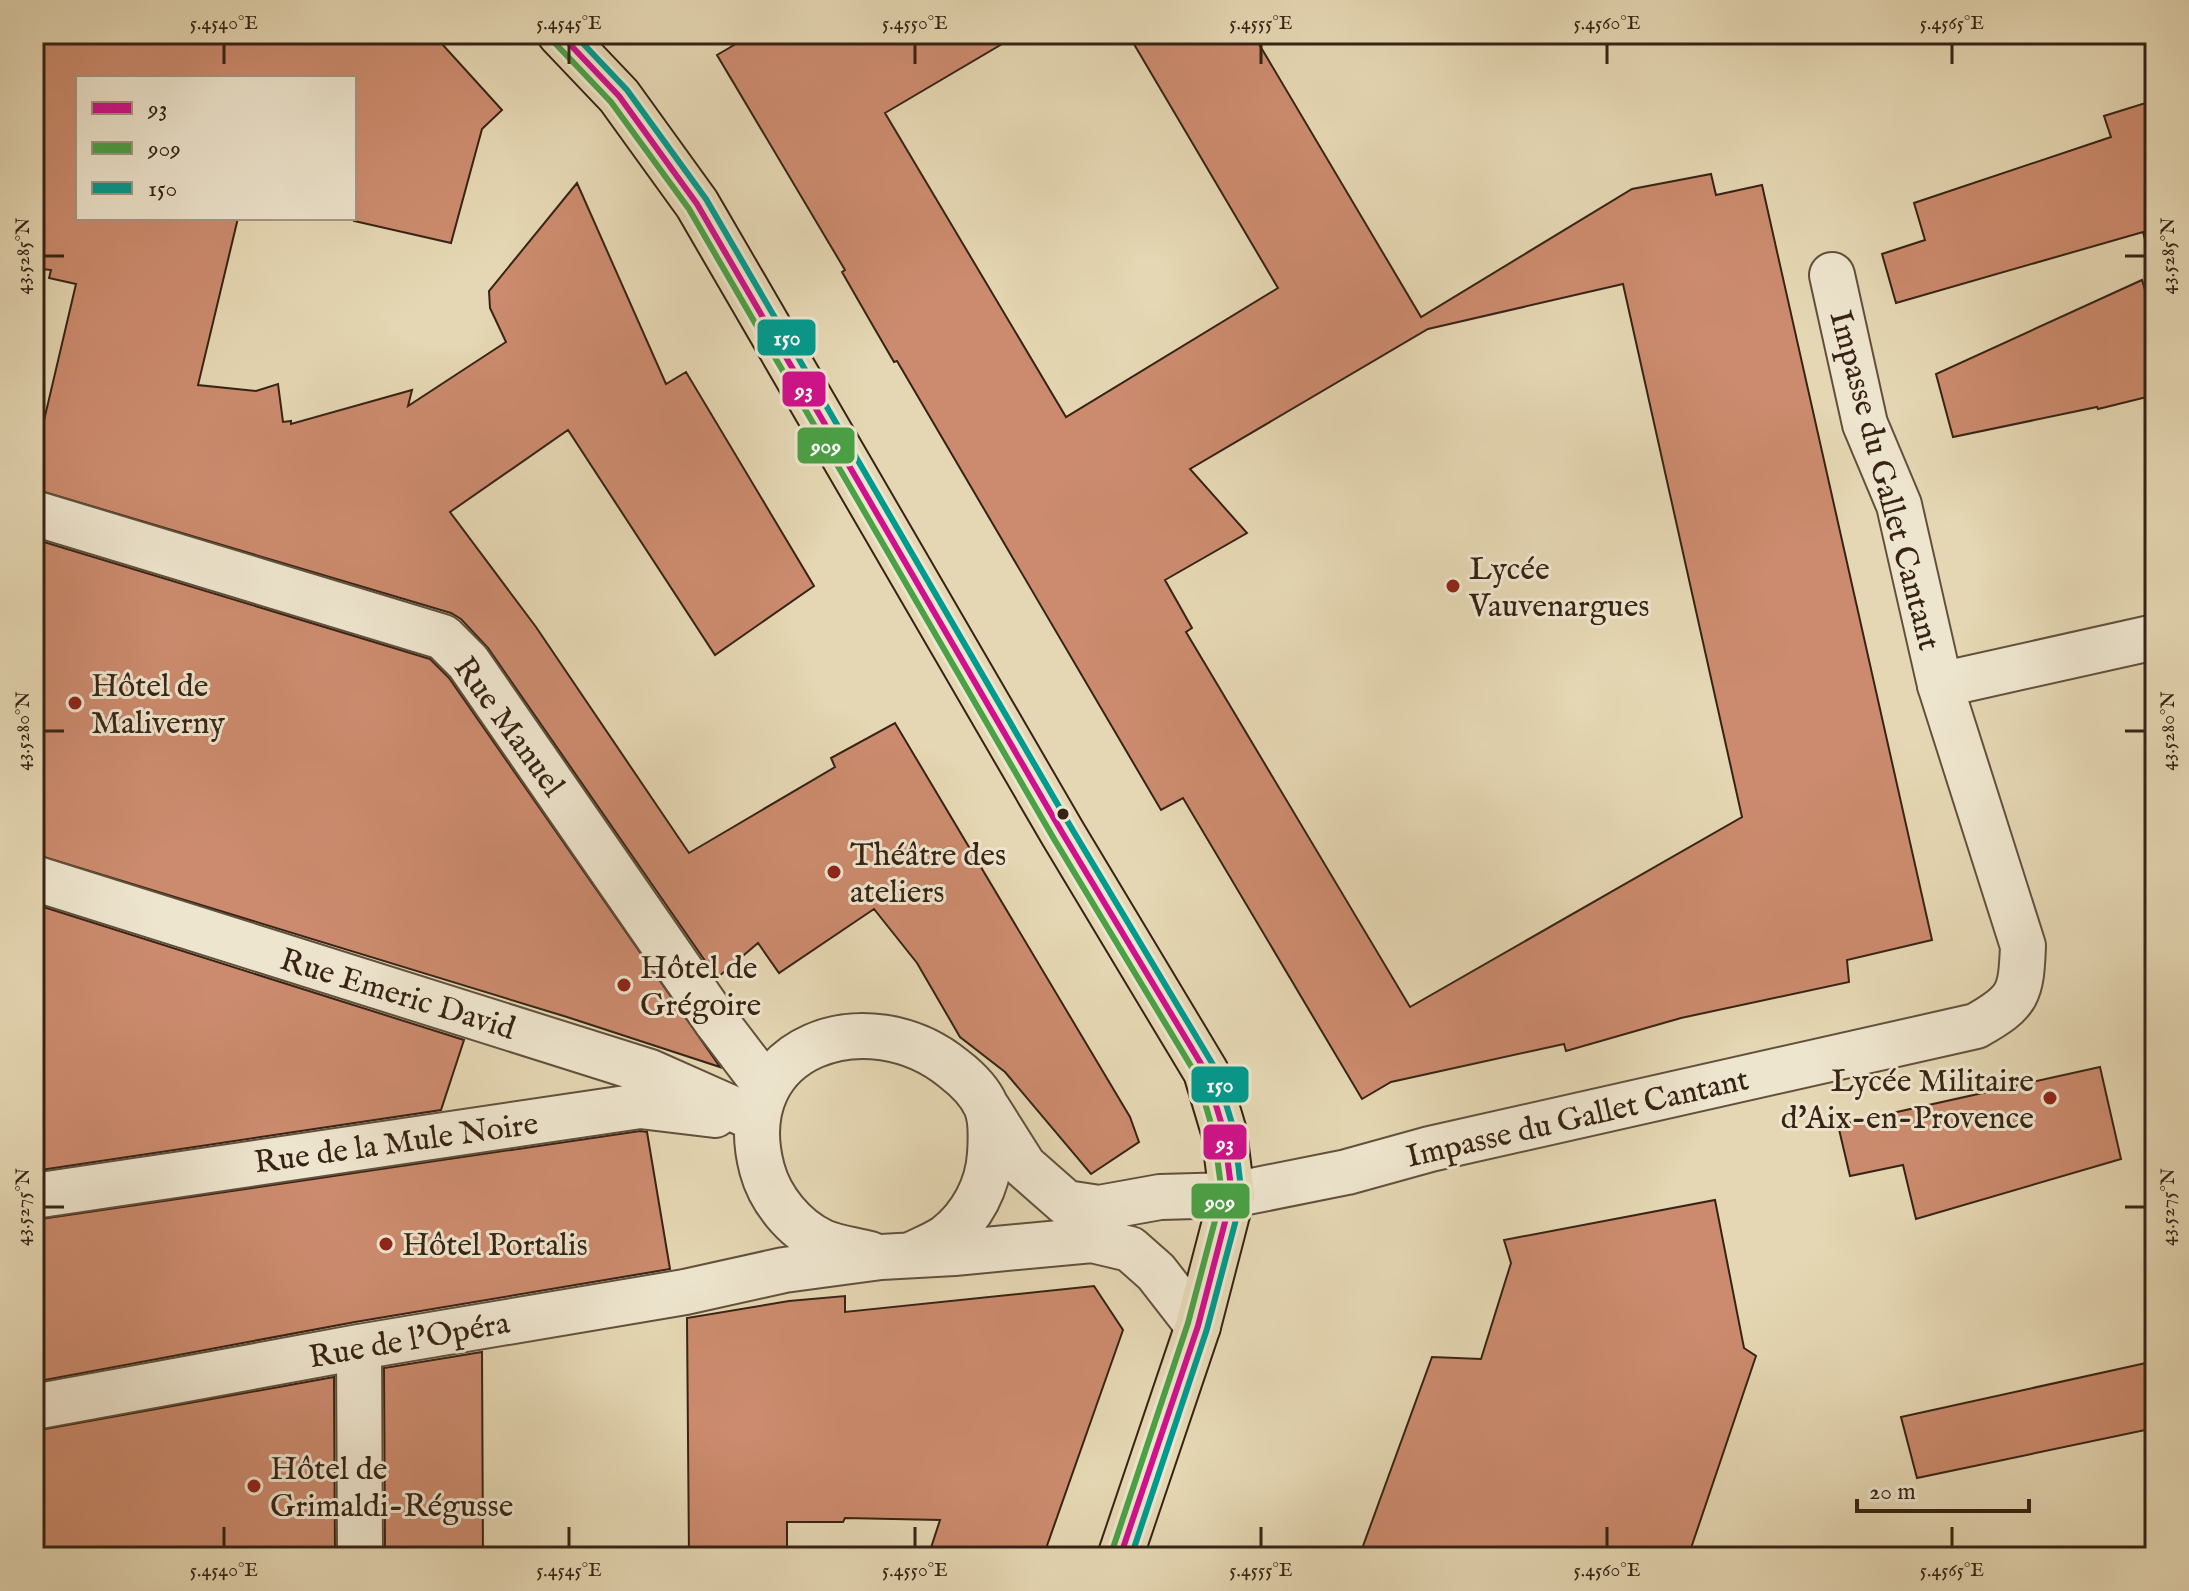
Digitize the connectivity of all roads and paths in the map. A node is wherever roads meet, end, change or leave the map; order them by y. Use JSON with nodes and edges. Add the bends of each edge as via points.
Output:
{"nodes":[{"id":1,"x":560,"y":34,"type":"edge"},
{"id":2,"x":1832,"y":275,"type":"dead end"},
{"id":3,"x":34,"y":513,"type":"edge"},
{"id":4,"x":2155,"y":637,"type":"edge"},
{"id":5,"x":1940,"y":685,"type":"junction"},
{"id":6,"x":34,"y":878,"type":"edge"},
{"id":7,"x":762,"y":1104,"type":"junction"},
{"id":8,"x":986,"y":1107,"type":"junction"},
{"id":9,"x":1232,"y":1195,"type":"junction"},
{"id":10,"x":34,"y":1196,"type":"edge"},
{"id":11,"x":897,"y":1255,"type":"junction"},
{"id":12,"x":1198,"y":1326,"type":"junction"},
{"id":13,"x":359,"y":1347,"type":"junction"},
{"id":14,"x":34,"y":1407,"type":"edge"},
{"id":15,"x":360,"y":1557,"type":"edge"},
{"id":16,"x":1120,"y":1557,"type":"edge"}],
"edges":[{"from":1,"to":9,"type":"main road","via":[[619,96],[697,204],[1180,1025],[1206,1072],[1224,1132]]},
{"from":2,"to":5,"type":"street","name":"Impasse du Gallet Cantant","via":[[1865,424],[1899,505]]},
{"from":3,"to":7,"type":"street","name":"Rue Manuel","via":[[443,637],[468,662],[716,1021]]},
{"from":4,"to":5,"type":"street","name":"Impasse du Gallet Cantant"},
{"from":5,"to":9,"type":"street","name":"Impasse du Gallet Cantant","via":[[2023,946],[2022,985],[2001,1012],[1976,1026]]},
{"from":6,"to":7,"type":"street","name":"Rue Emeric David"},
{"from":7,"to":8,"type":"street","via":[[782,1065],[805,1049],[871,1035],[908,1041],[941,1058],[970,1082]]},
{"from":7,"to":10,"type":"street","name":"Rue de la Mule Noire","via":[[640,1106]]},
{"from":7,"to":11,"type":"street","via":[[755,1145],[766,1185],[789,1218],[823,1242]]},
{"from":8,"to":9,"type":"street","name":"Impasse du Gallet Cantant","via":[[1024,1166],[1066,1203],[1099,1208],[1160,1197]]},
{"from":8,"to":11,"type":"street","via":[[991,1138],[988,1176],[973,1208],[946,1237]]},
{"from":9,"to":12,"type":"main road"},
{"from":11,"to":12,"type":"street","via":[[1092,1240],[1130,1249],[1156,1272]]},
{"from":11,"to":13,"type":"street","name":"Rue de l'Opéra","via":[[784,1270]]},
{"from":12,"to":16,"type":"main road"},
{"from":13,"to":14,"type":"street","name":"Rue de l'Opéra"},
{"from":13,"to":15,"type":"street"}]}
